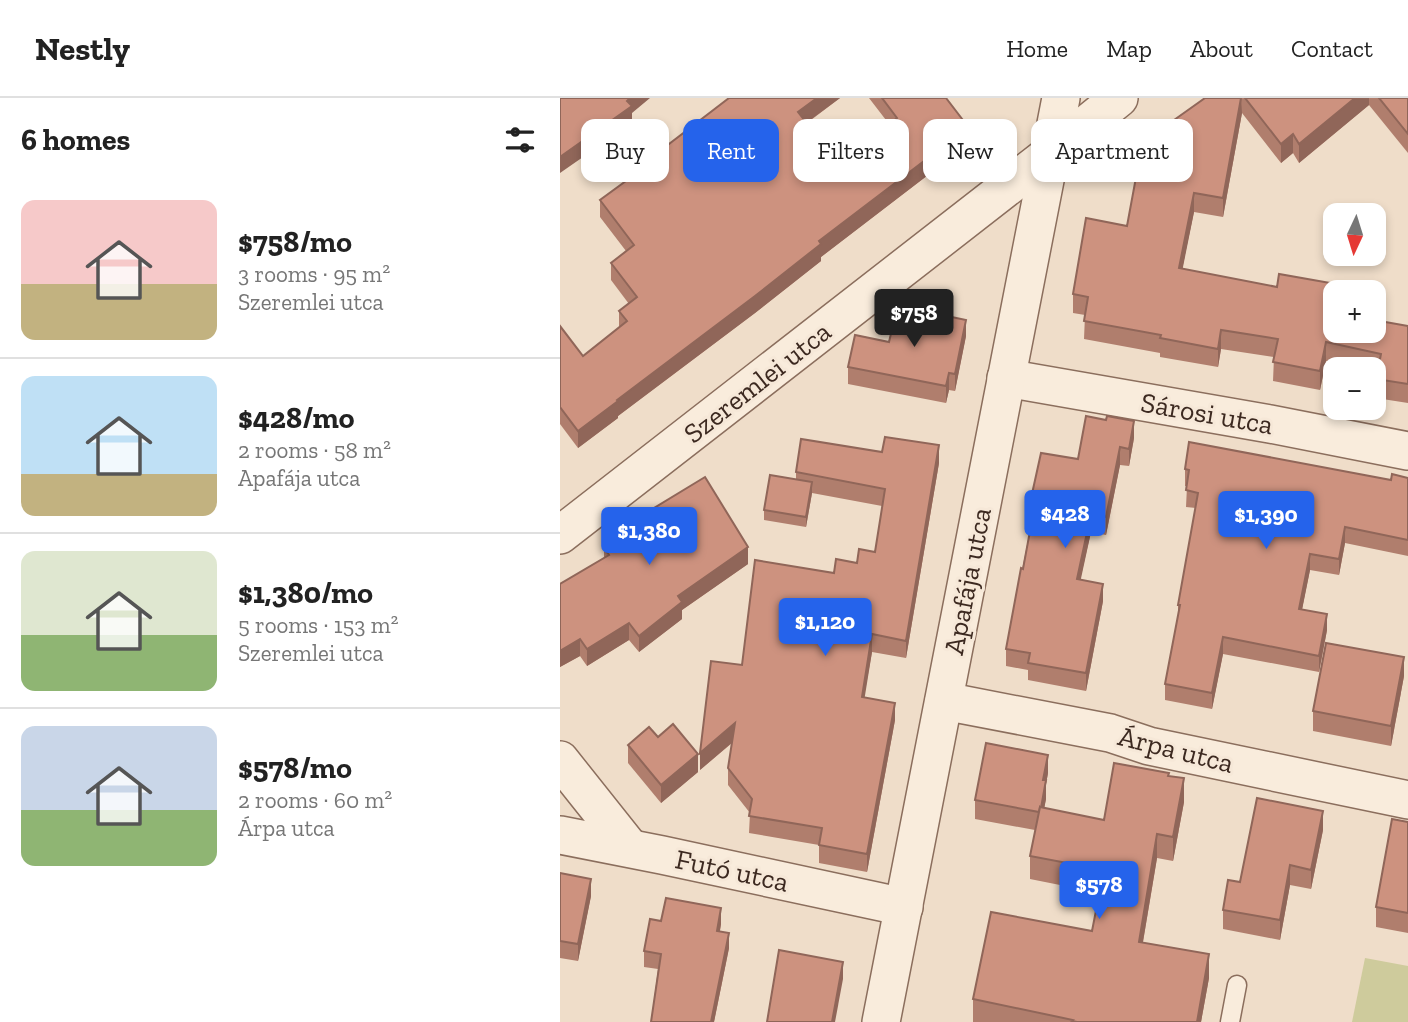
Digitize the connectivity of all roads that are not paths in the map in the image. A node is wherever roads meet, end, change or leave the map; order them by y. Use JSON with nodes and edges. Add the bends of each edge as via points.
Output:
{"nodes":[{"id":1,"x":1062,"y":98,"type":"edge"},
{"id":2,"x":1119,"y":98,"type":"edge"},
{"id":3,"x":1058,"y":119,"type":"edge"},
{"id":4,"x":1093,"y":119,"type":"edge"},
{"id":5,"x":1031,"y":169,"type":"edge"},
{"id":6,"x":1045,"y":182,"type":"edge"},
{"id":7,"x":1006,"y":378,"type":"junction"},
{"id":8,"x":1408,"y":451,"type":"edge"},
{"id":9,"x":560,"y":535,"type":"edge"},
{"id":10,"x":944,"y":701,"type":"junction"},
{"id":11,"x":560,"y":760,"type":"edge"},
{"id":12,"x":1406,"y":798,"type":"edge"},
{"id":13,"x":560,"y":835,"type":"edge"},
{"id":14,"x":630,"y":848,"type":"junction"},
{"id":15,"x":904,"y":906,"type":"junction"},
{"id":16,"x":1237,"y":985,"type":"dead end"},
{"id":17,"x":881,"y":1022,"type":"edge"},
{"id":18,"x":1230,"y":1022,"type":"edge"}],
"edges":[{"from":1,"to":3,"type":"street","name":"Apafája utca"},
{"from":2,"to":4,"type":"street","name":"Szeremlei utca"},
{"from":5,"to":9,"type":"street","name":"Szeremlei utca"},
{"from":6,"to":7,"type":"street","name":"Apafája utca"},
{"from":7,"to":8,"type":"street","name":"Sárosi utca"},
{"from":7,"to":10,"type":"street","name":"Apafája utca"},
{"from":10,"to":12,"type":"street","name":"Árpa utca"},
{"from":10,"to":15,"type":"street","name":"Apafája utca"},
{"from":11,"to":14,"type":"street"},
{"from":13,"to":14,"type":"street","name":"Futó utca"},
{"from":14,"to":15,"type":"street","name":"Futó utca"},
{"from":15,"to":17,"type":"street","name":"Apafája utca"},
{"from":16,"to":18,"type":"lane"}]}
